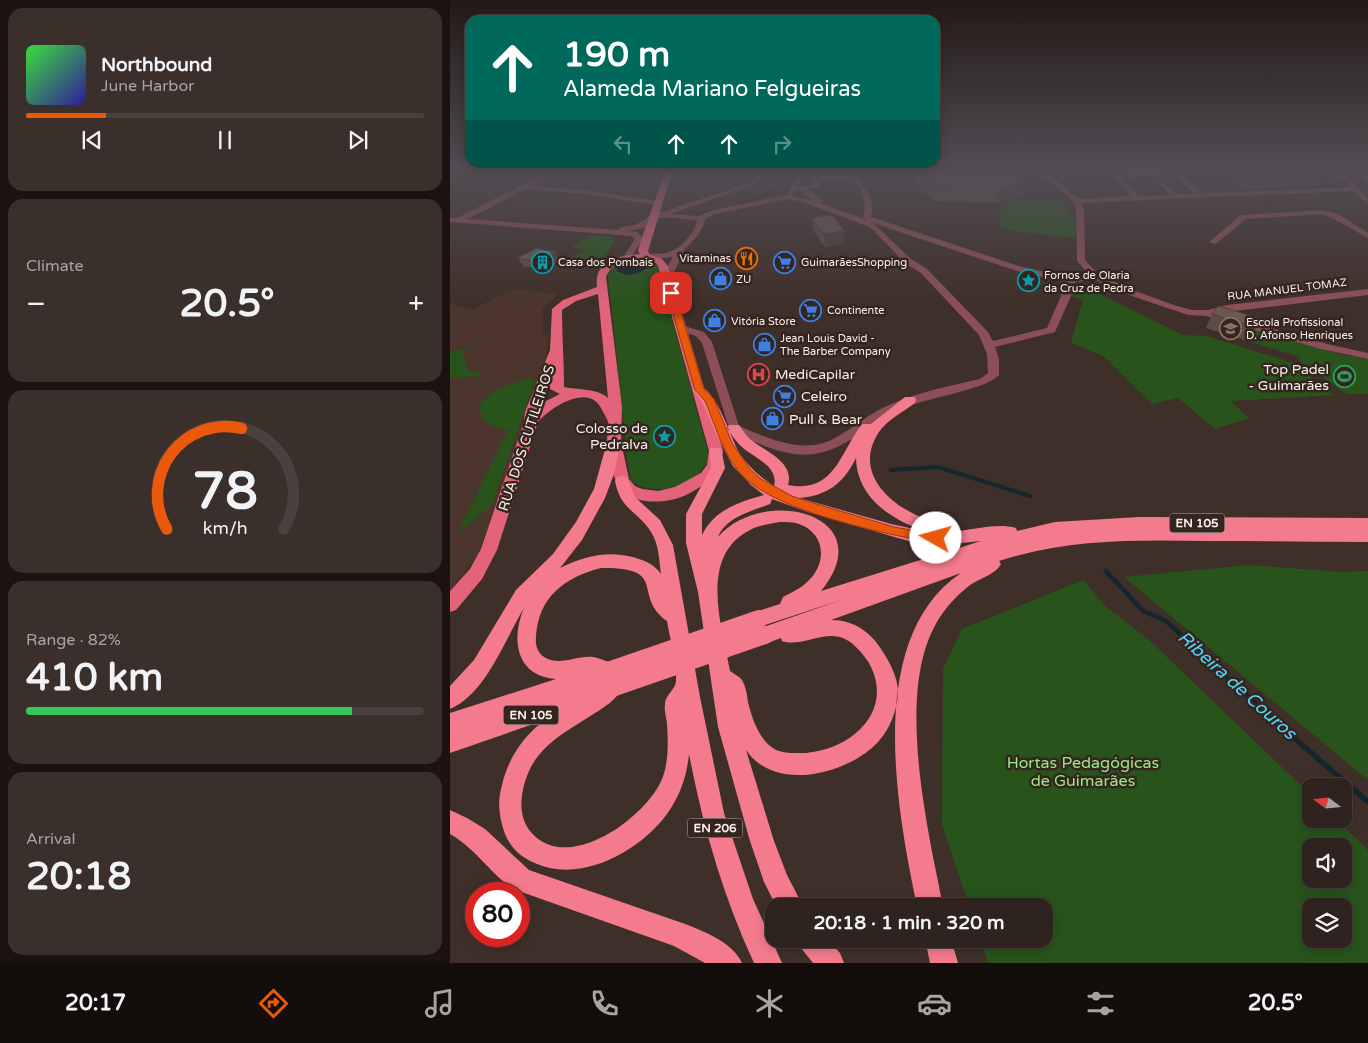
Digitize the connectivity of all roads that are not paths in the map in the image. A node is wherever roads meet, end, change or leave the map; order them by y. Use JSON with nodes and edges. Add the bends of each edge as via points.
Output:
{"nodes":[{"id":1,"x":471,"y":214,"type":"edge"},
{"id":2,"x":656,"y":214,"type":"edge"},
{"id":3,"x":665,"y":214,"type":"edge"},
{"id":4,"x":709,"y":214,"type":"edge"},
{"id":5,"x":840,"y":214,"type":"edge"},
{"id":6,"x":858,"y":214,"type":"edge"},
{"id":7,"x":868,"y":214,"type":"edge"},
{"id":8,"x":1080,"y":214,"type":"edge"},
{"id":9,"x":1287,"y":214,"type":"edge"},
{"id":10,"x":1331,"y":214,"type":"edge"},
{"id":11,"x":656,"y":217,"type":"junction"},
{"id":12,"x":867,"y":217,"type":"junction"},
{"id":13,"x":696,"y":218,"type":"dead end"},
{"id":14,"x":450,"y":220,"type":"edge"},
{"id":15,"x":459,"y":220,"type":"junction"},
{"id":16,"x":599,"y":231,"type":"junction"},
{"id":17,"x":1368,"y":236,"type":"edge"},
{"id":18,"x":1213,"y":242,"type":"dead end"},
{"id":19,"x":680,"y":252,"type":"junction"},
{"id":20,"x":646,"y":257,"type":"junction"},
{"id":21,"x":626,"y":259,"type":"junction"},
{"id":22,"x":1094,"y":276,"type":"junction"},
{"id":23,"x":666,"y":277,"type":"junction"},
{"id":24,"x":1069,"y":280,"type":"junction"},
{"id":25,"x":603,"y":288,"type":"junction"},
{"id":26,"x":1368,"y":292,"type":"edge"},
{"id":27,"x":1208,"y":313,"type":"junction"},
{"id":28,"x":681,"y":328,"type":"junction"},
{"id":29,"x":990,"y":345,"type":"junction"},
{"id":30,"x":556,"y":350,"type":"junction"},
{"id":31,"x":1368,"y":356,"type":"edge"},
{"id":32,"x":544,"y":380,"type":"junction"},
{"id":33,"x":558,"y":388,"type":"junction"},
{"id":34,"x":699,"y":390,"type":"junction"},
{"id":35,"x":579,"y":393,"type":"junction"},
{"id":36,"x":910,"y":400,"type":"junction"},
{"id":37,"x":881,"y":413,"type":"junction"},
{"id":38,"x":613,"y":421,"type":"junction"},
{"id":39,"x":531,"y":422,"type":"junction"},
{"id":40,"x":734,"y":428,"type":"junction"},
{"id":41,"x":614,"y":442,"type":"junction"},
{"id":42,"x":716,"y":451,"type":"junction"},
{"id":43,"x":740,"y":464,"type":"junction"},
{"id":44,"x":622,"y":480,"type":"junction"},
{"id":45,"x":782,"y":483,"type":"dead end"},
{"id":46,"x":765,"y":500,"type":"dead end"},
{"id":47,"x":1368,"y":524,"type":"edge"},
{"id":48,"x":999,"y":532,"type":"junction"},
{"id":49,"x":1368,"y":536,"type":"edge"},
{"id":50,"x":1028,"y":539,"type":"junction"},
{"id":51,"x":712,"y":563,"type":"junction"},
{"id":52,"x":706,"y":592,"type":"junction"},
{"id":53,"x":450,"y":604,"type":"edge"},
{"id":54,"x":675,"y":616,"type":"junction"},
{"id":55,"x":762,"y":627,"type":"junction"},
{"id":56,"x":720,"y":676,"type":"junction"},
{"id":57,"x":610,"y":679,"type":"junction"},
{"id":58,"x":687,"y":685,"type":"junction"},
{"id":59,"x":450,"y":699,"type":"edge"},
{"id":60,"x":450,"y":724,"type":"edge"},
{"id":61,"x":450,"y":742,"type":"edge"},
{"id":62,"x":450,"y":822,"type":"edge"},
{"id":63,"x":786,"y":898,"type":"edge"},
{"id":64,"x":928,"y":898,"type":"edge"},
{"id":65,"x":818,"y":948,"type":"edge"},
{"id":66,"x":940,"y":948,"type":"edge"},
{"id":67,"x":728,"y":963,"type":"edge"},
{"id":68,"x":768,"y":963,"type":"edge"},
{"id":69,"x":830,"y":963,"type":"edge"},
{"id":70,"x":944,"y":963,"type":"edge"}],
"edges":[{"from":1,"to":15,"type":"street"},
{"from":2,"to":11,"type":"main road"},
{"from":3,"to":11,"type":"street"},
{"from":4,"to":19,"type":"street","via":[[703,215],[700,227]]},
{"from":5,"to":29,"type":"street","via":[[876,228],[908,262],[924,271],[984,334]]},
{"from":6,"to":12,"type":"street"},
{"from":7,"to":12,"type":"street"},
{"from":8,"to":22,"type":"street","via":[[1081,261]]},
{"from":9,"to":18,"type":"street","via":[[1244,217]]},
{"from":10,"to":17,"type":"street"},
{"from":11,"to":13,"type":"street"},
{"from":11,"to":16,"type":"street","via":[[630,229]]},
{"from":11,"to":20,"type":"main road","via":[[643,251]]},
{"from":12,"to":24,"type":"street","via":[[1020,269]]},
{"from":14,"to":15,"type":"street"},
{"from":15,"to":16,"type":"street"},
{"from":16,"to":21,"type":"street","via":[[634,234],[639,238]]},
{"from":19,"to":20,"type":"street"},
{"from":19,"to":23,"type":"street"},
{"from":20,"to":21,"type":"main road"},
{"from":20,"to":23,"type":"main road","via":[[659,261]]},
{"from":21,"to":25,"type":"main road","via":[[603,271]]},
{"from":22,"to":24,"type":"street"},
{"from":22,"to":27,"type":"street","via":[[1132,294],[1174,308]]},
{"from":23,"to":28,"type":"main road"},
{"from":24,"to":29,"type":"street","via":[[1066,296],[1051,330]]},
{"from":25,"to":30,"type":"main road","name":"RUA DOS CUTILEIROS","via":[[557,309]]},
{"from":25,"to":38,"type":"main road","via":[[615,407]]},
{"from":26,"to":27,"type":"street","name":"RUA MANUEL TOMAZ"},
{"from":27,"to":31,"type":"street"},
{"from":28,"to":34,"type":"main road"},
{"from":28,"to":40,"type":"street","via":[[700,334],[707,342]]},
{"from":29,"to":36,"type":"street","via":[[995,370],[990,378]]},
{"from":30,"to":32,"type":"main road","name":"RUA DOS CUTILEIROS"},
{"from":30,"to":33,"type":"main road"},
{"from":32,"to":33,"type":"main road"},
{"from":32,"to":39,"type":"main road","name":"RUA DOS CUTILEIROS"},
{"from":33,"to":35,"type":"main road"},
{"from":34,"to":42,"type":"main road"},
{"from":34,"to":43,"type":"highway","via":[[709,399],[726,443]]},
{"from":35,"to":38,"type":"main road","via":[[604,401]]},
{"from":35,"to":39,"type":"main road","via":[[555,400]]},
{"from":36,"to":37,"type":"street"},
{"from":36,"to":48,"type":"highway","via":[[876,426],[866,443],[863,463],[869,486],[884,503],[921,524],[957,532]]},
{"from":37,"to":40,"type":"street","via":[[832,445],[810,450],[780,447]]},
{"from":37,"to":43,"type":"highway","via":[[861,433],[840,474],[826,487],[791,492]]},
{"from":38,"to":41,"type":"main road"},
{"from":39,"to":53,"type":"main road","name":"RUA DOS CUTILEIROS","via":[[489,550],[476,574]]},
{"from":40,"to":45,"type":"highway","via":[[749,446],[776,463]]},
{"from":41,"to":44,"type":"main road"},
{"from":41,"to":59,"type":"highway","via":[[605,482],[576,535],[563,554],[518,602],[478,672]]},
{"from":42,"to":44,"type":"main road","via":[[714,466],[706,477],[679,492],[658,496],[639,494],[630,490]]},
{"from":42,"to":52,"type":"highway","number":"EN 206","via":[[718,468],[698,505],[693,522],[694,543]]},
{"from":43,"to":48,"type":"highway","via":[[757,482],[788,499],[894,532],[961,538]]},
{"from":44,"to":54,"type":"highway","number":"EN 206","via":[[629,502],[653,523],[661,535],[667,553]]},
{"from":46,"to":51,"type":"highway","via":[[736,510],[720,521],[708,538]]},
{"from":47,"to":50,"type":"highway","number":"EN 105","via":[[1114,523],[1055,528]]},
{"from":48,"to":50,"type":"highway"},
{"from":49,"to":50,"type":"highway","number":"EN 105","via":[[1133,534]]},
{"from":50,"to":55,"type":"highway","number":"EN 105","via":[[963,565]]},
{"from":50,"to":64,"type":"highway","via":[[962,580],[948,593],[925,625],[912,662],[907,703],[908,760],[918,846]]},
{"from":51,"to":52,"type":"highway","via":[[713,572]]},
{"from":51,"to":55,"type":"highway","via":[[726,538],[761,518],[795,516],[806,519],[823,531],[831,552],[826,575]]},
{"from":52,"to":56,"type":"highway","number":"EN 206"},
{"from":54,"to":57,"type":"highway","via":[[663,607],[654,577],[629,562],[612,560],[579,566],[544,590],[531,610],[525,631],[527,650],[537,664],[555,670],[594,666]]},
{"from":54,"to":58,"type":"highway","number":"EN 206"},
{"from":55,"to":56,"type":"highway","via":[[783,637],[812,630],[842,629],[864,641],[882,667],[886,684],[883,718],[874,732],[860,745],[830,760],[800,764],[778,762],[756,746],[748,732],[734,688]]},
{"from":55,"to":57,"type":"highway","number":"EN 105","bridge":true},
{"from":56,"to":63,"type":"highway","number":"EN 206","via":[[740,769],[762,841]]},
{"from":57,"to":58,"type":"highway","via":[[588,706],[563,719],[533,744],[515,775],[510,811],[522,842],[534,851],[552,857],[586,856],[618,842],[652,812],[664,798],[676,770],[678,737],[674,703]]},
{"from":57,"to":60,"type":"highway","number":"EN 105"},
{"from":57,"to":61,"type":"highway","number":"EN 105"},
{"from":58,"to":68,"type":"highway","number":"EN 206","via":[[703,775],[722,850],[739,901]]},
{"from":62,"to":67,"type":"highway","via":[[484,844],[509,872],[522,880],[679,934]]},
{"from":65,"to":69,"type":"highway"},
{"from":66,"to":70,"type":"highway"}]}
